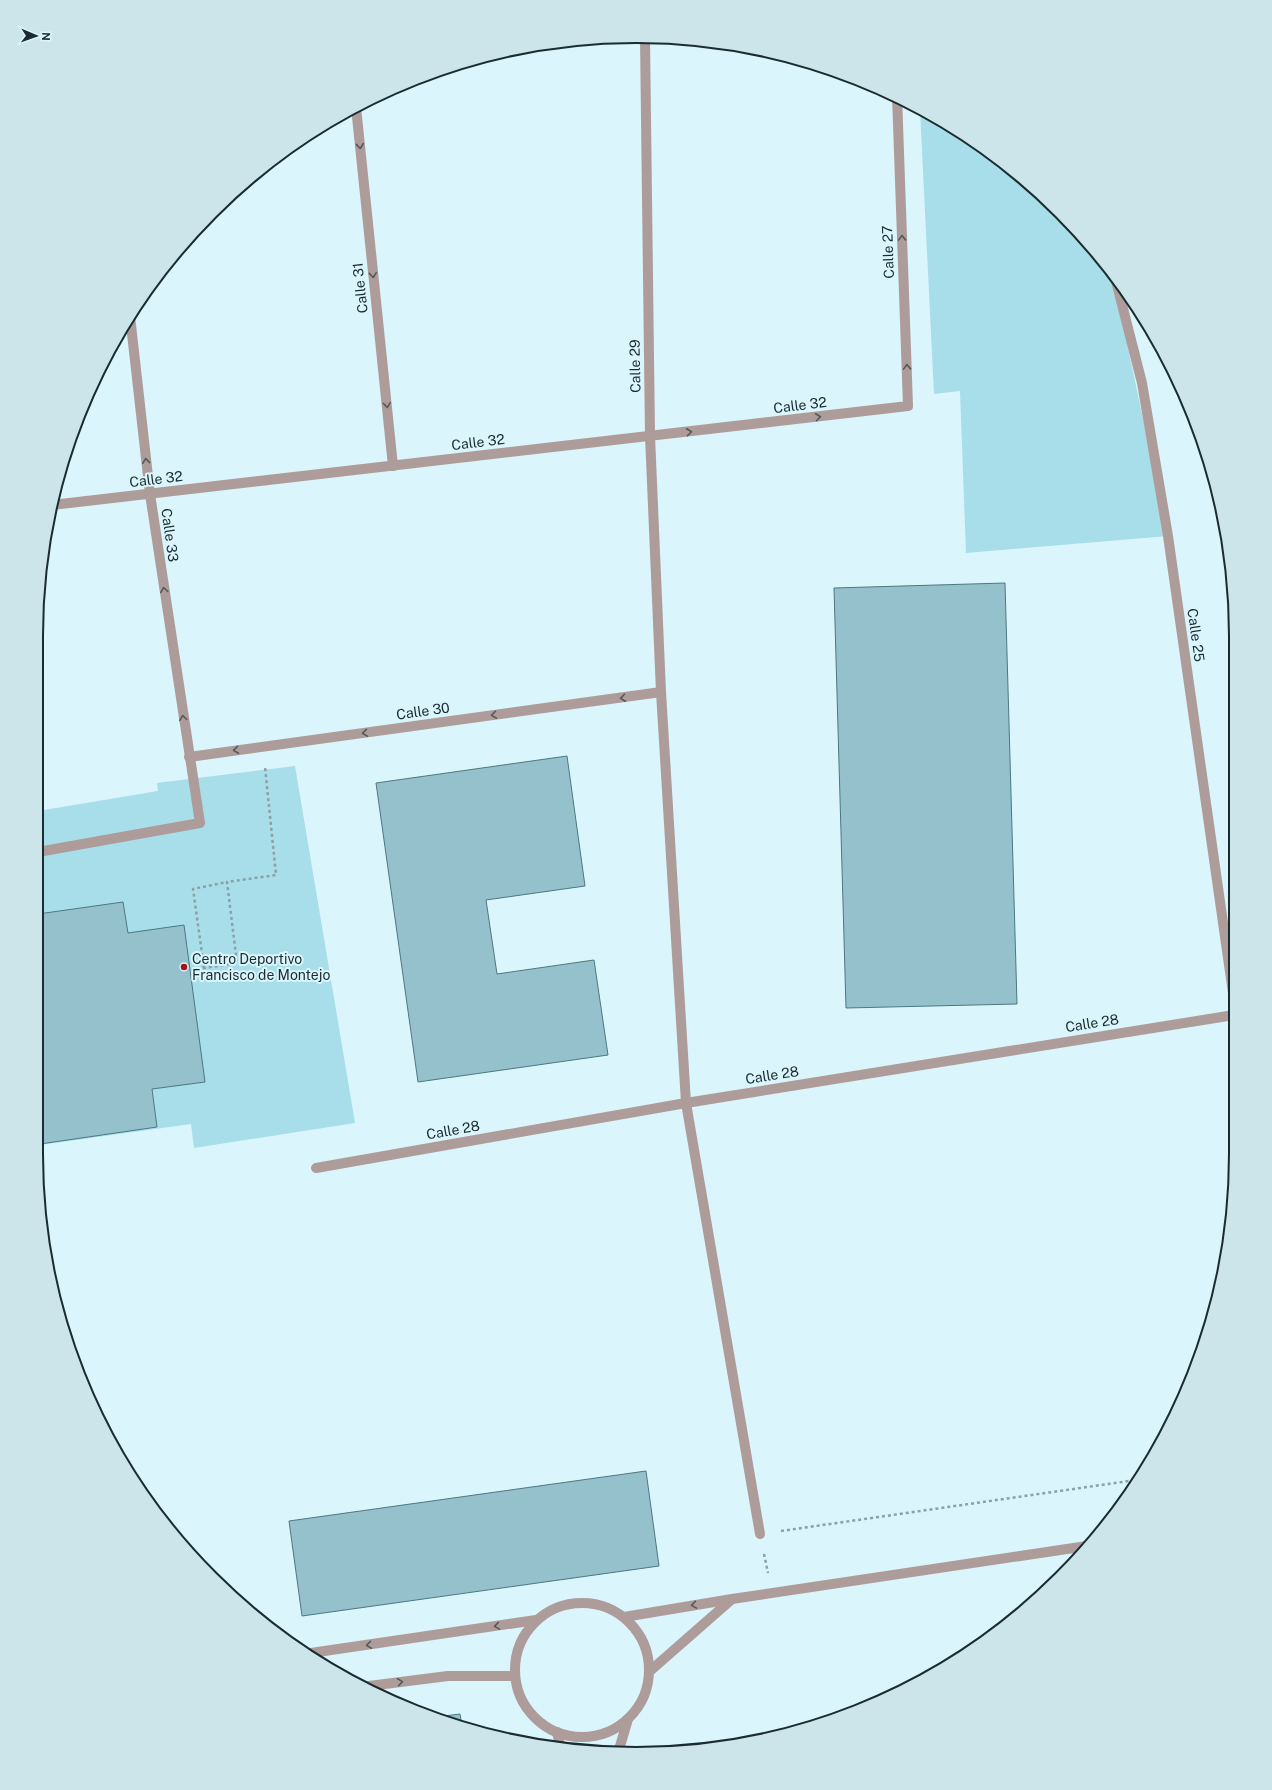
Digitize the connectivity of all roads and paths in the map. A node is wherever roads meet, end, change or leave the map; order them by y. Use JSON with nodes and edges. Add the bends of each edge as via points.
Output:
{"nodes":[{"id":1,"x":645,"y":43,"type":"edge"},
{"id":2,"x":896,"y":103,"type":"edge"},
{"id":3,"x":357,"y":113,"type":"edge"},
{"id":4,"x":1119,"y":293,"type":"edge"},
{"id":5,"x":131,"y":325,"type":"edge"},
{"id":6,"x":908,"y":406,"type":"joint"},
{"id":7,"x":650,"y":436,"type":"junction"},
{"id":8,"x":393,"y":466,"type":"junction"},
{"id":9,"x":150,"y":494,"type":"junction"},
{"id":10,"x":58,"y":504,"type":"edge"},
{"id":11,"x":661,"y":692,"type":"junction"},
{"id":12,"x":263,"y":747,"type":"junction"},
{"id":13,"x":188,"y":757,"type":"junction"},
{"id":14,"x":43,"y":851,"type":"edge"},
{"id":15,"x":227,"y":882,"type":"junction"},
{"id":16,"x":1229,"y":965,"type":"edge"},
{"id":17,"x":204,"y":968,"type":"junction"},
{"id":18,"x":191,"y":970,"type":"dead end"},
{"id":19,"x":1229,"y":1016,"type":"edge"},
{"id":20,"x":686,"y":1103,"type":"junction"},
{"id":21,"x":316,"y":1168,"type":"dead end"},
{"id":22,"x":1130,"y":1481,"type":"edge"},
{"id":23,"x":760,"y":1534,"type":"junction"},
{"id":24,"x":1080,"y":1547,"type":"edge"},
{"id":25,"x":772,"y":1593,"type":"junction"},
{"id":26,"x":732,"y":1599,"type":"junction"},
{"id":27,"x":624,"y":1617,"type":"junction"},
{"id":28,"x":536,"y":1620,"type":"junction"},
{"id":29,"x":315,"y":1652,"type":"edge"},
{"id":30,"x":650,"y":1671,"type":"junction"},
{"id":31,"x":515,"y":1676,"type":"junction"},
{"id":32,"x":373,"y":1686,"type":"edge"},
{"id":33,"x":628,"y":1719,"type":"junction"},
{"id":34,"x":557,"y":1732,"type":"junction"},
{"id":35,"x":559,"y":1742,"type":"edge"},
{"id":36,"x":620,"y":1747,"type":"edge"}],
"edges":[{"from":1,"to":7,"type":"street","name":"Calle 29"},
{"from":6,"to":2,"type":"street","name":"Calle 27","one_way":true},
{"from":3,"to":8,"type":"street","name":"Calle 31","one_way":true},
{"from":4,"to":16,"type":"street","name":"Calle 25","via":[[1142,383],[1168,536]]},
{"from":9,"to":5,"type":"street","name":"Calle 33","one_way":true},
{"from":7,"to":6,"type":"street","name":"Calle 32","one_way":true},
{"from":7,"to":8,"type":"street","name":"Calle 32"},
{"from":7,"to":11,"type":"street","name":"Calle 29"},
{"from":8,"to":9,"type":"street","name":"Calle 32"},
{"from":9,"to":10,"type":"street","name":"Calle 32"},
{"from":13,"to":9,"type":"street","name":"Calle 33","one_way":true},
{"from":11,"to":12,"type":"street","name":"Calle 30","one_way":true},
{"from":11,"to":20,"type":"street","name":"Calle 29"},
{"from":12,"to":13,"type":"street","name":"Calle 30","one_way":true},
{"from":12,"to":15,"type":"path","via":[[276,875]]},
{"from":13,"to":14,"type":"street","name":"Calle 33","via":[[200,824]]},
{"from":15,"to":17,"type":"path","via":[[237,963]]},
{"from":15,"to":17,"type":"path","via":[[193,888]]},
{"from":17,"to":18,"type":"path"},
{"from":19,"to":20,"type":"street","name":"Calle 28"},
{"from":20,"to":21,"type":"street","name":"Calle 28"},
{"from":20,"to":23,"type":"street","name":"Calle 29"},
{"from":22,"to":23,"type":"path"},
{"from":23,"to":25,"type":"path"},
{"from":24,"to":25,"type":"street"},
{"from":25,"to":26,"type":"street"},
{"from":26,"to":27,"type":"street","one_way":true},
{"from":26,"to":30,"type":"street"},
{"from":27,"to":28,"type":"street","via":[[608,1607],[589,1602],[570,1603],[552,1609]]},
{"from":27,"to":30,"type":"street","via":[[641,1638],[647,1651]]},
{"from":28,"to":29,"type":"street","one_way":true},
{"from":28,"to":31,"type":"street","via":[[523,1636],[518,1649]]},
{"from":30,"to":33,"type":"street","via":[[639,1705]]},
{"from":32,"to":31,"type":"street","one_way":true,"via":[[448,1676]]},
{"from":31,"to":34,"type":"street","via":[[519,1694],[528,1710],[541,1723]]},
{"from":33,"to":34,"type":"street","via":[[612,1730],[594,1736],[575,1737]]},
{"from":33,"to":36,"type":"street"},
{"from":34,"to":35,"type":"street"}]}
